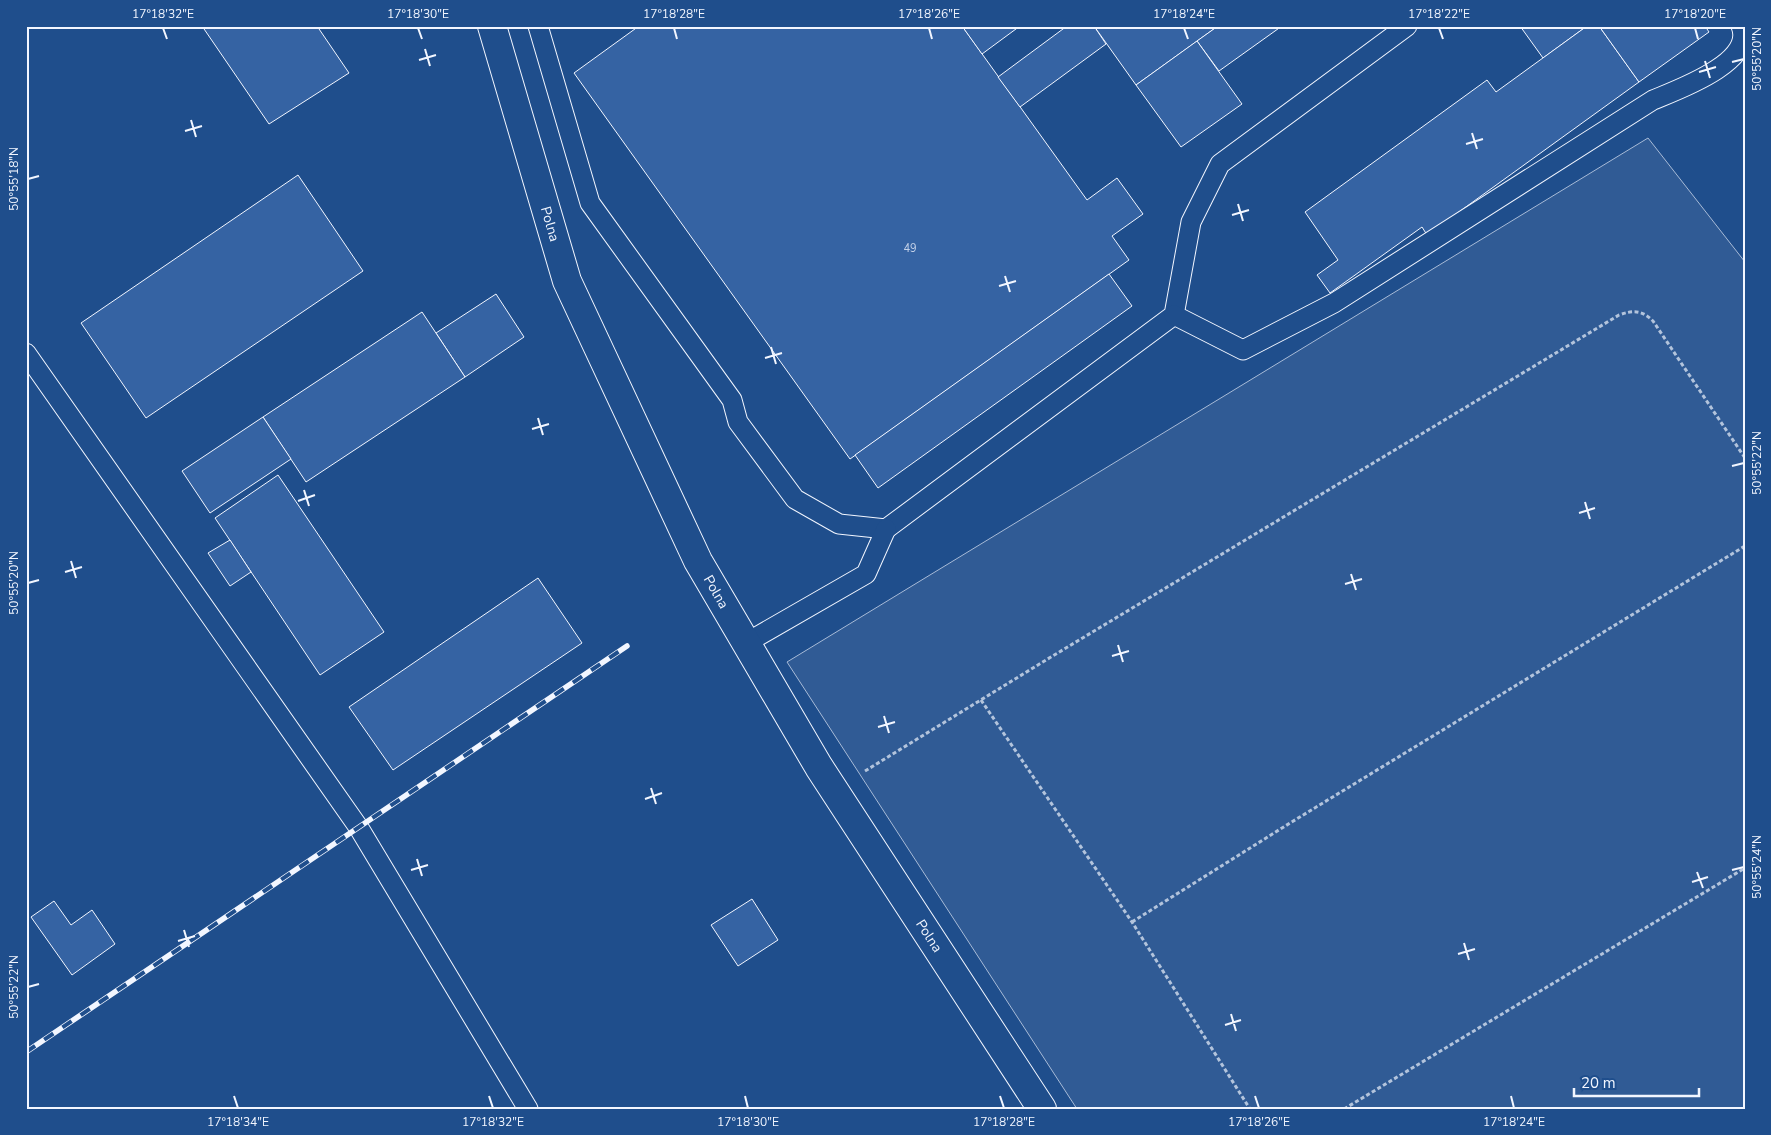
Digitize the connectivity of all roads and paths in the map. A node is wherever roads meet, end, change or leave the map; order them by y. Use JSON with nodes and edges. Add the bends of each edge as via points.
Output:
{"nodes":[{"id":1,"x":492,"y":26,"type":"edge"},
{"id":2,"x":538,"y":26,"type":"edge"},
{"id":3,"x":1407,"y":26,"type":"edge"},
{"id":4,"x":1741,"y":26,"type":"edge"},
{"id":5,"x":1174,"y":315,"type":"junction"},
{"id":6,"x":26,"y":353,"type":"edge"},
{"id":7,"x":1745,"y":458,"type":"edge"},
{"id":8,"x":886,"y":529,"type":"junction"},
{"id":9,"x":1745,"y":546,"type":"edge"},
{"id":10,"x":746,"y":643,"type":"junction"},
{"id":11,"x":981,"y":700,"type":"junction"},
{"id":12,"x":834,"y":790,"type":"junction"},
{"id":13,"x":1745,"y":868,"type":"edge"},
{"id":14,"x":1132,"y":922,"type":"junction"},
{"id":15,"x":528,"y":1109,"type":"edge"},
{"id":16,"x":1042,"y":1109,"type":"edge"},
{"id":17,"x":1250,"y":1109,"type":"edge"},
{"id":18,"x":1344,"y":1109,"type":"edge"}],
"edges":[{"from":1,"to":10,"type":"street","name":"Polna","via":[[567,281],[698,561]]},
{"from":2,"to":8,"type":"lane","via":[[590,203],[732,400],[738,422],[795,499],[839,524]]},
{"from":3,"to":5,"type":"lane","via":[[1220,164],[1191,222]]},
{"from":4,"to":5,"type":"lane","via":[[1739,50],[1700,81],[1653,100],[1334,303],[1243,350]]},
{"from":5,"to":8,"type":"lane"},
{"from":6,"to":15,"type":"lane","via":[[359,828]]},
{"from":7,"to":11,"type":"path","via":[[1653,321],[1646,314],[1631,311],[1619,315]]},
{"from":8,"to":10,"type":"lane","via":[[866,574]]},
{"from":9,"to":14,"type":"path","via":[[1290,822]]},
{"from":10,"to":12,"type":"street","name":"Polna"},
{"from":11,"to":12,"type":"path"},
{"from":11,"to":14,"type":"path"},
{"from":12,"to":16,"type":"street","name":"Polna"},
{"from":13,"to":18,"type":"path"},
{"from":14,"to":17,"type":"path"}]}
